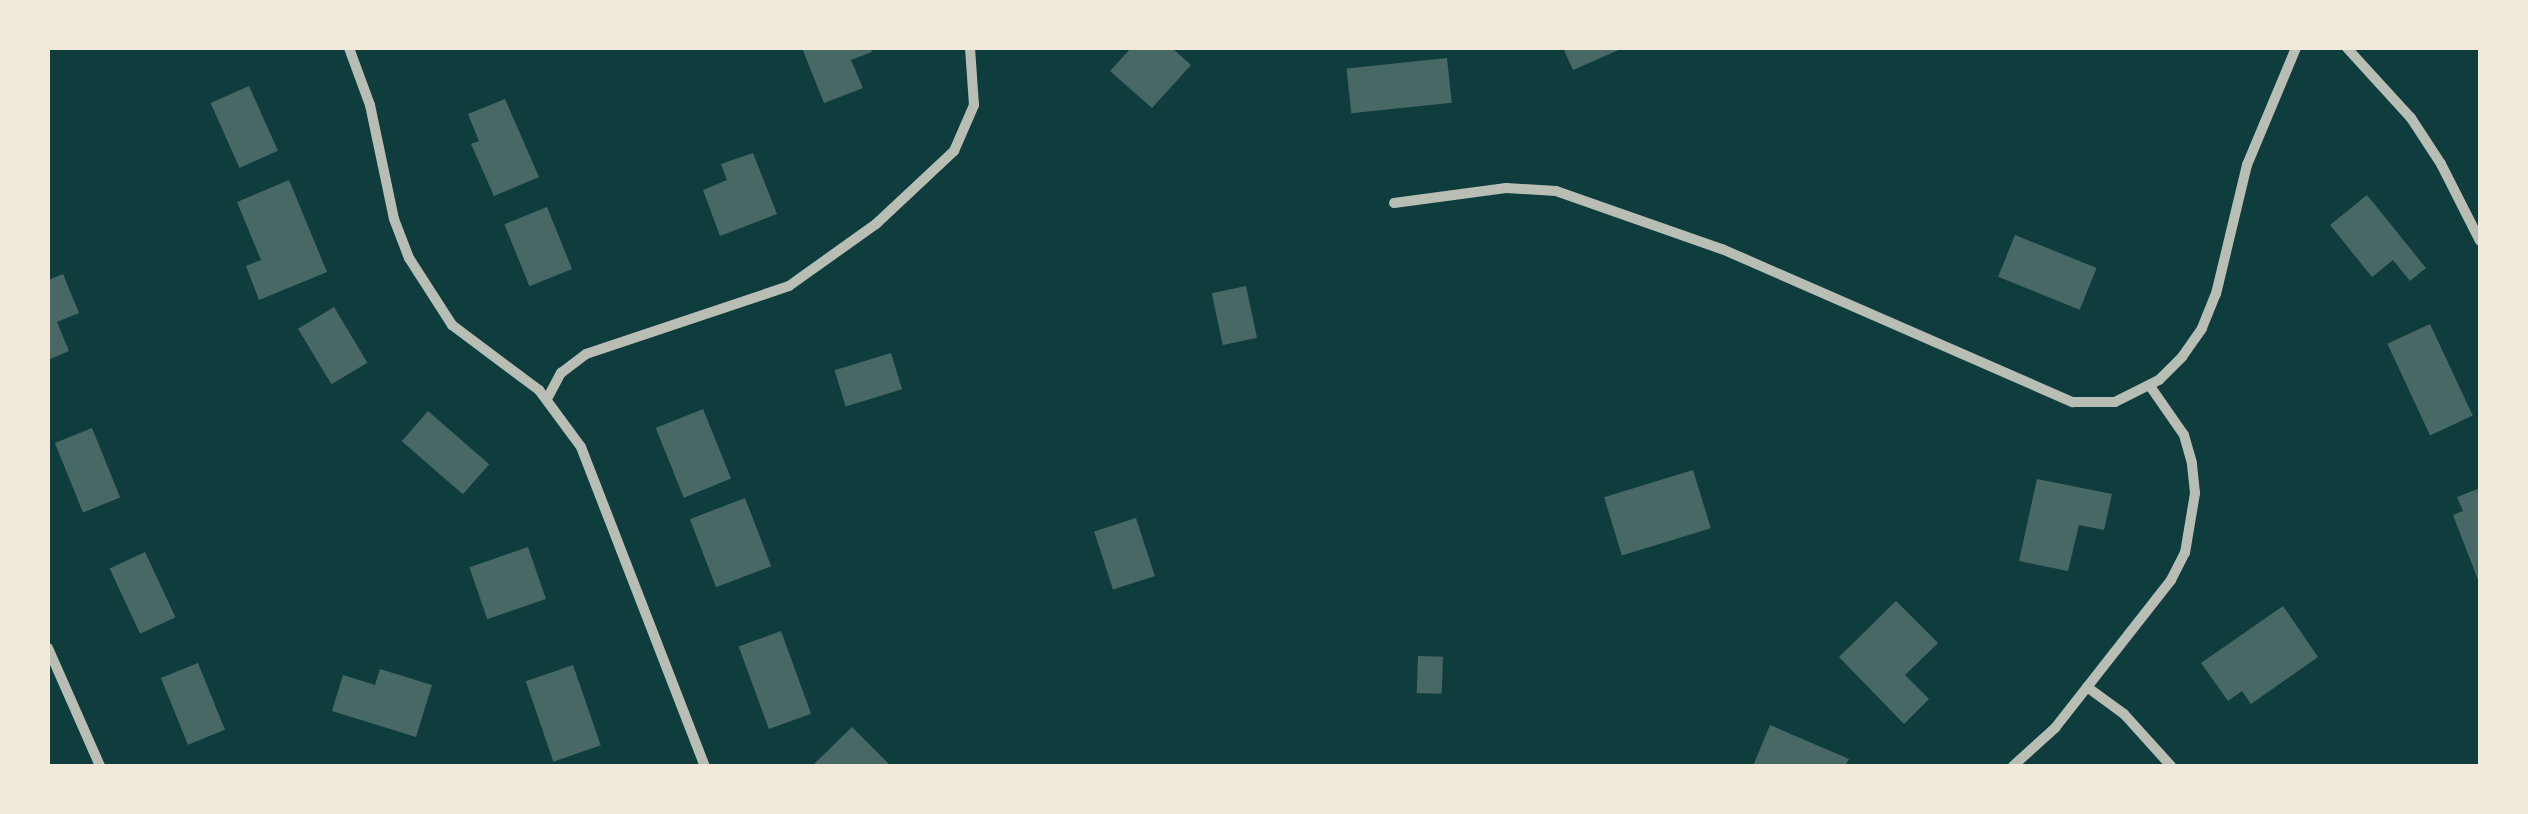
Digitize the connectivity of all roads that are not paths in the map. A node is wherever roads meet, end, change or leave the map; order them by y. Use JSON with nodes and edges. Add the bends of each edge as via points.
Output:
{"nodes":[{"id":1,"x":349,"y":48,"type":"edge"},
{"id":2,"x":970,"y":48,"type":"edge"},
{"id":3,"x":2296,"y":48,"type":"edge"},
{"id":4,"x":2347,"y":48,"type":"edge"},
{"id":5,"x":1394,"y":203,"type":"dead end"},
{"id":6,"x":2480,"y":242,"type":"edge"},
{"id":7,"x":2150,"y":386,"type":"junction"},
{"id":8,"x":548,"y":399,"type":"junction"},
{"id":9,"x":48,"y":648,"type":"edge"},
{"id":10,"x":2087,"y":687,"type":"junction"},
{"id":11,"x":100,"y":766,"type":"edge"},
{"id":12,"x":706,"y":766,"type":"edge"},
{"id":13,"x":2013,"y":766,"type":"edge"},
{"id":14,"x":2171,"y":766,"type":"edge"}],
"edges":[{"from":1,"to":8,"type":"street","via":[[370,105],[394,218],[428,294],[466,337]]},
{"from":2,"to":8,"type":"street","via":[[974,105],[966,128],[944,164],[876,224],[789,286],[586,354],[562,373]]},
{"from":3,"to":7,"type":"street","via":[[2247,166],[2216,294],[2182,357]]},
{"from":4,"to":6,"type":"street","via":[[2411,118]]},
{"from":5,"to":7,"type":"street","via":[[1506,188],[1556,191],[1722,249],[2073,402],[2115,402]]},
{"from":7,"to":10,"type":"street","via":[[2184,435],[2196,493],[2193,524],[2171,580]]},
{"from":8,"to":12,"type":"street","via":[[581,447]]},
{"from":9,"to":11,"type":"street"},
{"from":10,"to":13,"type":"street"},
{"from":10,"to":14,"type":"street","via":[[2124,714]]}]}
